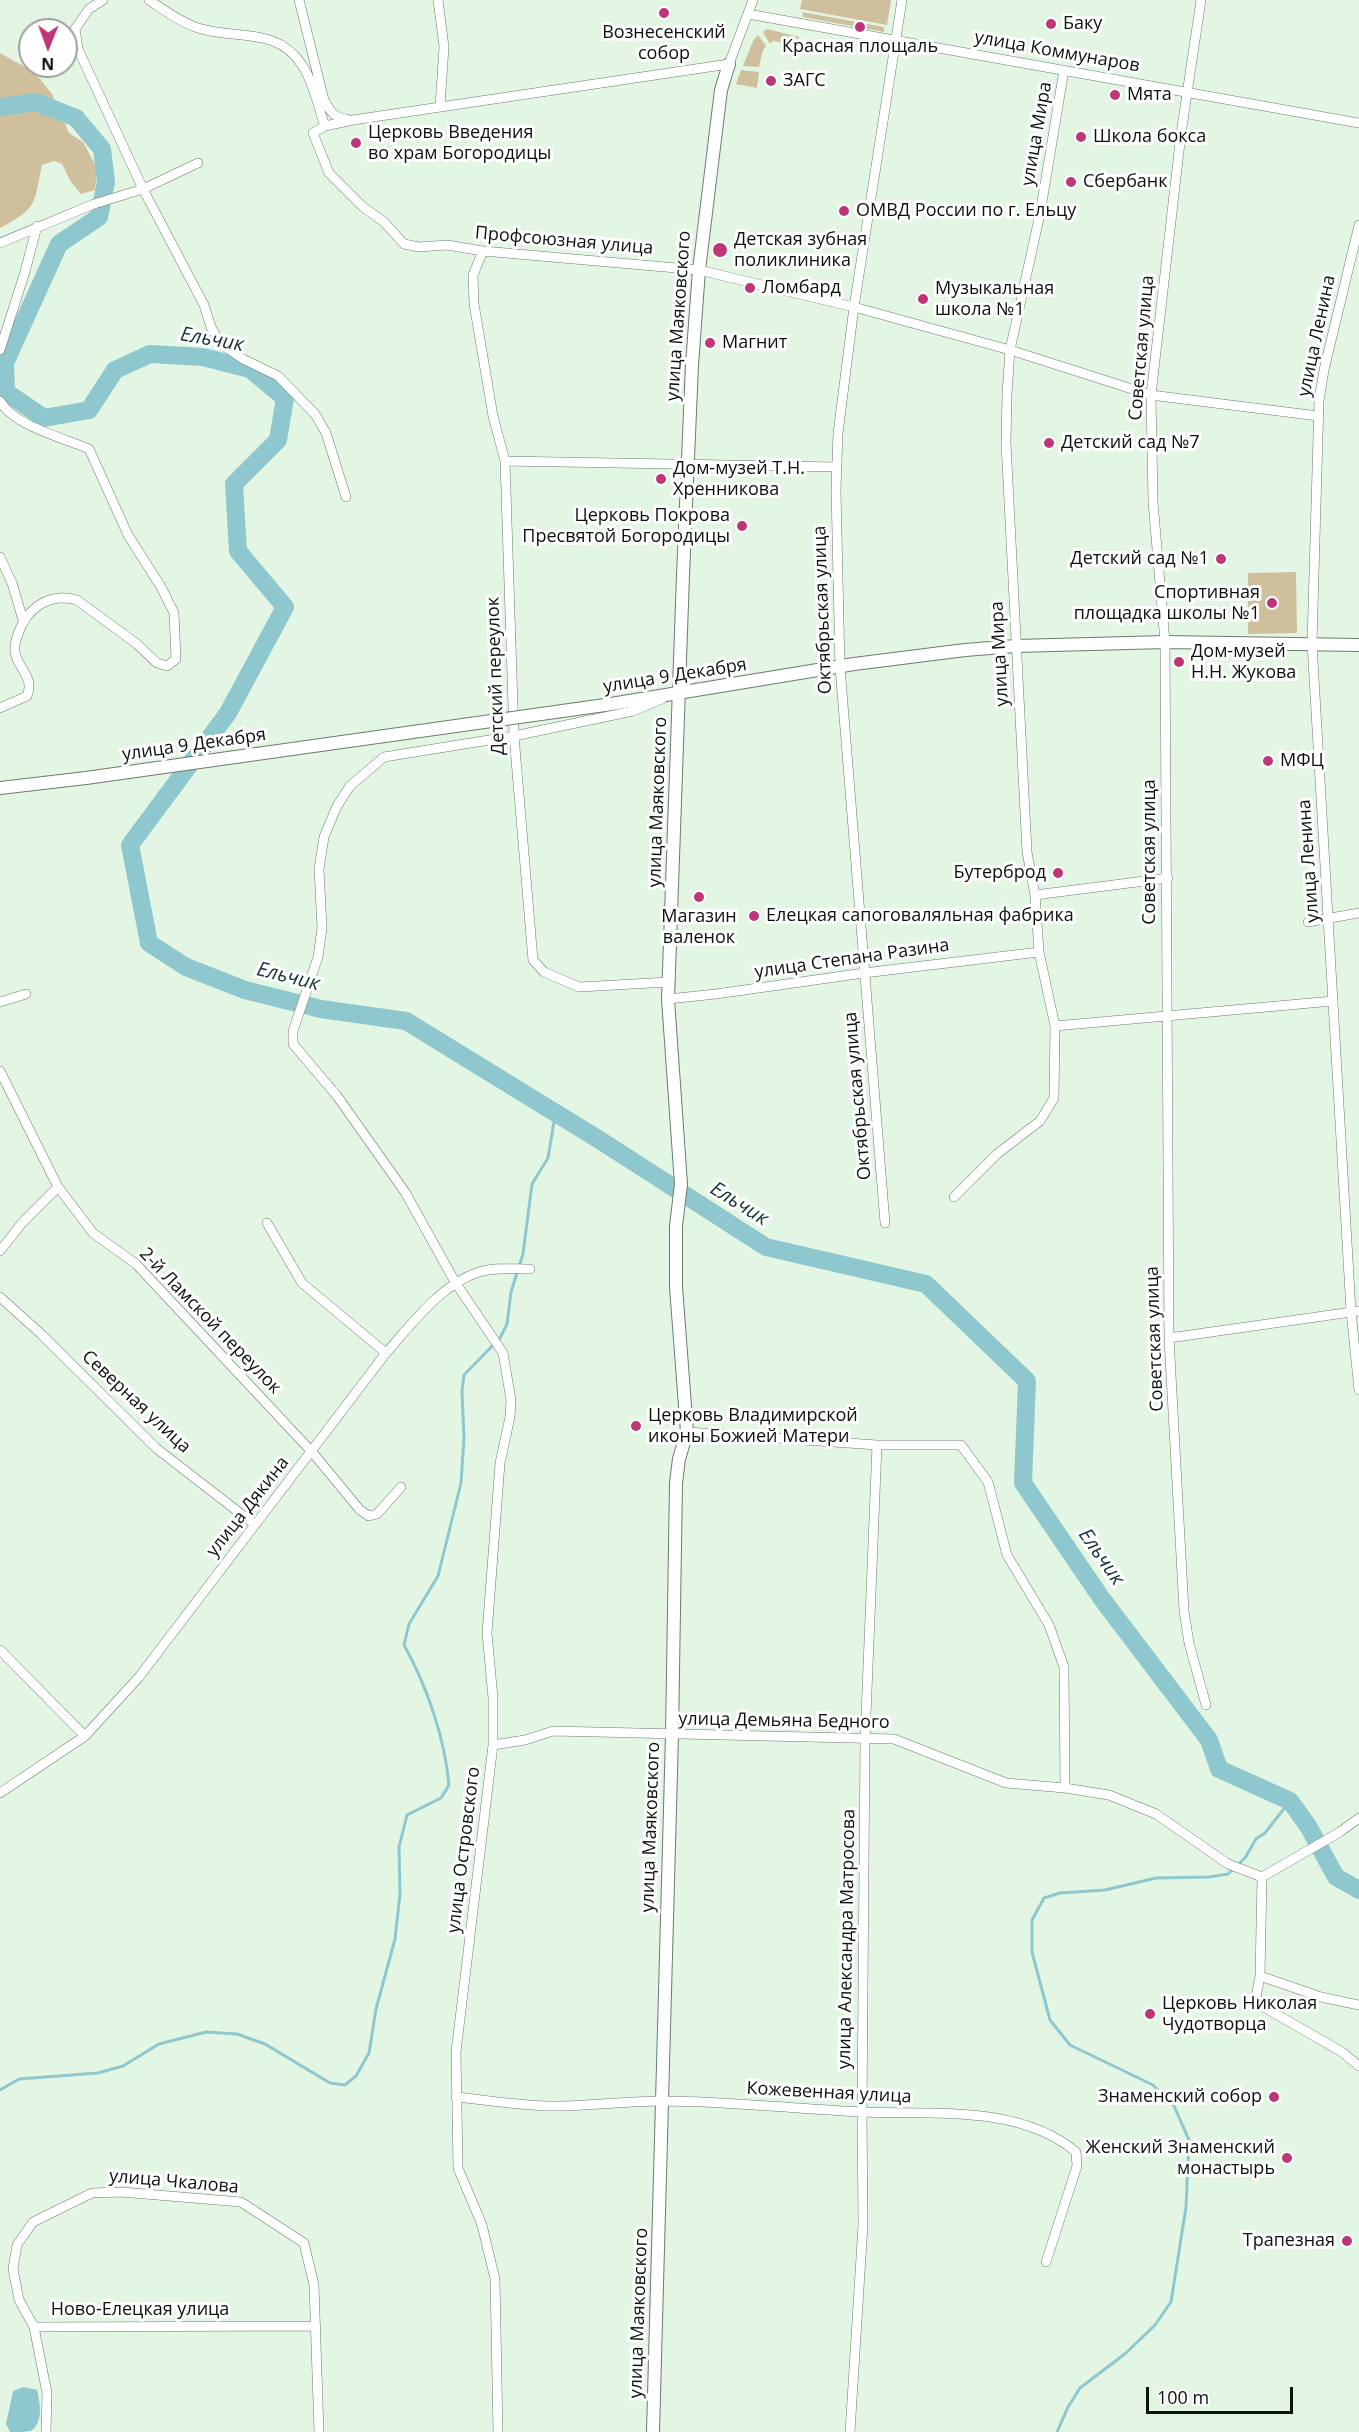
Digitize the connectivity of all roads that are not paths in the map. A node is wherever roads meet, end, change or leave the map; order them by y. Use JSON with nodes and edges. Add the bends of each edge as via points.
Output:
{"nodes":[{"id":1,"x":104,"y":0,"type":"edge"},
{"id":2,"x":149,"y":0,"type":"edge"},
{"id":3,"x":299,"y":0,"type":"edge"},
{"id":4,"x":438,"y":0,"type":"edge"},
{"id":5,"x":753,"y":0,"type":"edge"},
{"id":6,"x":902,"y":0,"type":"edge"},
{"id":7,"x":1201,"y":0,"type":"edge"},
{"id":8,"x":748,"y":15,"type":"junction"},
{"id":9,"x":896,"y":40,"type":"junction"},
{"id":10,"x":729,"y":64,"type":"junction"},
{"id":11,"x":1064,"y":70,"type":"junction"},
{"id":12,"x":1186,"y":92,"type":"junction"},
{"id":13,"x":440,"y":106,"type":"junction"},
{"id":14,"x":353,"y":120,"type":"junction"},
{"id":15,"x":1359,"y":123,"type":"edge"},
{"id":16,"x":325,"y":126,"type":"junction"},
{"id":17,"x":198,"y":163,"type":"dead end"},
{"id":18,"x":143,"y":189,"type":"junction"},
{"id":19,"x":1359,"y":225,"type":"edge"},
{"id":20,"x":37,"y":226,"type":"junction"},
{"id":21,"x":0,"y":243,"type":"edge"},
{"id":22,"x":483,"y":251,"type":"junction"},
{"id":23,"x":699,"y":270,"type":"junction"},
{"id":24,"x":854,"y":307,"type":"junction"},
{"id":25,"x":0,"y":350,"type":"edge"},
{"id":26,"x":1010,"y":350,"type":"junction"},
{"id":27,"x":1151,"y":395,"type":"junction"},
{"id":28,"x":0,"y":401,"type":"edge"},
{"id":29,"x":1318,"y":416,"type":"junction"},
{"id":30,"x":505,"y":461,"type":"junction"},
{"id":31,"x":687,"y":464,"type":"junction"},
{"id":32,"x":837,"y":467,"type":"junction"},
{"id":33,"x":346,"y":497,"type":"dead end"},
{"id":34,"x":0,"y":557,"type":"edge"},
{"id":35,"x":23,"y":620,"type":"junction"},
{"id":36,"x":1165,"y":642,"type":"junction"},
{"id":37,"x":1312,"y":644,"type":"junction"},
{"id":38,"x":1359,"y":645,"type":"edge"},
{"id":39,"x":1016,"y":646,"type":"junction"},
{"id":40,"x":840,"y":667,"type":"junction"},
{"id":41,"x":675,"y":695,"type":"junction"},
{"id":42,"x":0,"y":708,"type":"edge"},
{"id":43,"x":513,"y":736,"type":"junction"},
{"id":44,"x":0,"y":788,"type":"edge"},
{"id":45,"x":1168,"y":878,"type":"junction"},
{"id":46,"x":1035,"y":895,"type":"junction"},
{"id":47,"x":1359,"y":913,"type":"edge"},
{"id":48,"x":1329,"y":917,"type":"junction"},
{"id":49,"x":1308,"y":921,"type":"dead end"},
{"id":50,"x":1039,"y":952,"type":"junction"},
{"id":51,"x":864,"y":973,"type":"junction"},
{"id":52,"x":669,"y":982,"type":"junction"},
{"id":53,"x":26,"y":994,"type":"dead end"},
{"id":54,"x":668,"y":999,"type":"junction"},
{"id":55,"x":1333,"y":1001,"type":"junction"},
{"id":56,"x":0,"y":1002,"type":"edge"},
{"id":57,"x":1167,"y":1017,"type":"junction"},
{"id":58,"x":1055,"y":1026,"type":"junction"},
{"id":59,"x":0,"y":1071,"type":"edge"},
{"id":60,"x":58,"y":1187,"type":"junction"},
{"id":61,"x":954,"y":1197,"type":"dead end"},
{"id":62,"x":267,"y":1223,"type":"dead end"},
{"id":63,"x":885,"y":1223,"type":"dead end"},
{"id":64,"x":0,"y":1251,"type":"edge"},
{"id":65,"x":530,"y":1269,"type":"dead end"},
{"id":66,"x":454,"y":1282,"type":"junction"},
{"id":67,"x":0,"y":1297,"type":"edge"},
{"id":68,"x":1355,"y":1311,"type":"edge"},
{"id":69,"x":1169,"y":1338,"type":"junction"},
{"id":70,"x":386,"y":1353,"type":"junction"},
{"id":71,"x":1359,"y":1390,"type":"edge"},
{"id":72,"x":687,"y":1432,"type":"junction"},
{"id":73,"x":877,"y":1445,"type":"junction"},
{"id":74,"x":312,"y":1452,"type":"junction"},
{"id":75,"x":401,"y":1487,"type":"dead end"},
{"id":76,"x":254,"y":1524,"type":"junction"},
{"id":77,"x":0,"y":1650,"type":"edge"},
{"id":78,"x":1206,"y":1705,"type":"dead end"},
{"id":79,"x":672,"y":1735,"type":"junction"},
{"id":80,"x":85,"y":1736,"type":"junction"},
{"id":81,"x":865,"y":1740,"type":"junction"},
{"id":82,"x":493,"y":1744,"type":"junction"},
{"id":83,"x":1065,"y":1788,"type":"junction"},
{"id":84,"x":0,"y":1793,"type":"edge"},
{"id":85,"x":1359,"y":1818,"type":"edge"},
{"id":86,"x":1262,"y":1877,"type":"junction"},
{"id":87,"x":1260,"y":1976,"type":"junction"},
{"id":88,"x":1359,"y":2005,"type":"edge"},
{"id":89,"x":1359,"y":2066,"type":"edge"},
{"id":90,"x":456,"y":2097,"type":"junction"},
{"id":91,"x":661,"y":2101,"type":"junction"},
{"id":92,"x":862,"y":2112,"type":"junction"},
{"id":93,"x":1046,"y":2262,"type":"dead end"},
{"id":94,"x":316,"y":2326,"type":"junction"},
{"id":95,"x":34,"y":2327,"type":"junction"},
{"id":96,"x":46,"y":2432,"type":"edge"},
{"id":97,"x":319,"y":2432,"type":"edge"},
{"id":98,"x":498,"y":2432,"type":"edge"},
{"id":99,"x":653,"y":2432,"type":"edge"},
{"id":100,"x":850,"y":2432,"type":"edge"}],
"edges":[{"from":1,"to":18,"type":"street","via":[[89,9],[75,29],[78,50]]},
{"from":2,"to":16,"type":"street","via":[[196,27],[263,37],[284,45],[302,65]]},
{"from":3,"to":14,"type":"street","via":[[324,100],[338,119]]},
{"from":4,"to":13,"type":"street","via":[[444,47]]},
{"from":5,"to":8,"type":"street"},
{"from":6,"to":9,"type":"street","name":"Октябрьская улица"},
{"from":7,"to":12,"type":"street","name":"Советская улица"},
{"from":8,"to":9,"type":"street","name":"улица Коммунаров"},
{"from":8,"to":10,"type":"street"},
{"from":9,"to":11,"type":"street","name":"улица Коммунаров"},
{"from":9,"to":24,"type":"street","name":"Октябрьская улица"},
{"from":10,"to":13,"type":"street"},
{"from":10,"to":23,"type":"main road","name":"улица Маяковского","via":[[721,90]]},
{"from":11,"to":12,"type":"street","name":"улица Коммунаров"},
{"from":11,"to":26,"type":"street","name":"улица Мира","via":[[1040,214]]},
{"from":12,"to":15,"type":"street","name":"улица Коммунаров"},
{"from":12,"to":27,"type":"street","name":"Советская улица"},
{"from":13,"to":14,"type":"street"},
{"from":14,"to":16,"type":"street"},
{"from":16,"to":22,"type":"street","name":"Профсоюзная улица","via":[[313,133],[329,172],[404,244],[447,244]]},
{"from":17,"to":18,"type":"street"},
{"from":18,"to":20,"type":"street"},
{"from":18,"to":33,"type":"street","via":[[204,304],[220,343],[278,376],[315,414],[326,433]]},
{"from":19,"to":29,"type":"street","name":"улица Ленина","via":[[1324,370]]},
{"from":20,"to":21,"type":"street"},
{"from":20,"to":25,"type":"street"},
{"from":22,"to":23,"type":"street","name":"Профсоюзная улица"},
{"from":22,"to":30,"type":"street","name":"Детский переулок","via":[[472,275],[474,304],[493,416]]},
{"from":23,"to":24,"type":"street","name":"Профсоюзная улица"},
{"from":23,"to":31,"type":"main road","name":"улица Маяковского"},
{"from":24,"to":26,"type":"street","name":"Профсоюзная улица"},
{"from":24,"to":32,"type":"street","name":"Октябрьская улица"},
{"from":26,"to":27,"type":"street","name":"Профсоюзная улица"},
{"from":26,"to":39,"type":"street","name":"улица Мира","via":[[1006,443]]},
{"from":27,"to":29,"type":"street","name":"Профсоюзная улица"},
{"from":27,"to":36,"type":"street","name":"Советская улица","via":[[1153,502]]},
{"from":28,"to":35,"type":"street","via":[[6,411],[28,424],[89,449],[128,536],[174,613],[176,659],[167,666],[158,663],[101,617],[66,597],[34,607]]},
{"from":29,"to":37,"type":"street","name":"улица Ленина"},
{"from":30,"to":31,"type":"street"},
{"from":30,"to":43,"type":"street","name":"Детский переулок"},
{"from":31,"to":32,"type":"street"},
{"from":31,"to":41,"type":"main road","name":"улица Маяковского"},
{"from":32,"to":40,"type":"street","name":"Октябрьская улица"},
{"from":34,"to":35,"type":"street"},
{"from":35,"to":42,"type":"street","via":[[15,654],[30,680],[30,688],[27,696]]},
{"from":36,"to":37,"type":"main road","name":"улица 9 Декабря"},
{"from":36,"to":39,"type":"main road","name":"улица 9 Декабря"},
{"from":36,"to":45,"type":"street","name":"Советская улица"},
{"from":37,"to":38,"type":"main road","name":"улица 9 Декабря"},
{"from":37,"to":48,"type":"street","name":"улица Ленина"},
{"from":39,"to":40,"type":"main road","name":"улица 9 Декабря"},
{"from":39,"to":46,"type":"street","name":"улица Мира","via":[[1027,852]]},
{"from":40,"to":41,"type":"main road","name":"улица 9 Декабря"},
{"from":40,"to":51,"type":"street","name":"Октябрьская улица"},
{"from":41,"to":43,"type":"street","name":"улица Островского","via":[[633,711]]},
{"from":41,"to":44,"type":"main road","name":"улица 9 Декабря","bridge":true},
{"from":41,"to":52,"type":"main road","name":"улица Маяковского"},
{"from":43,"to":52,"type":"street","name":"Детский переулок","via":[[533,960],[544,972],[579,987]]},
{"from":43,"to":66,"type":"street","name":"улица Островского","via":[[384,757],[350,786],[324,837],[319,869],[322,928],[318,957],[293,1031],[293,1044],[337,1096],[405,1192]]},
{"from":45,"to":46,"type":"street"},
{"from":45,"to":57,"type":"street","name":"Советская улица"},
{"from":46,"to":50,"type":"street","name":"улица Мира"},
{"from":47,"to":48,"type":"street"},
{"from":48,"to":49,"type":"street"},
{"from":48,"to":55,"type":"street","name":"улица Ленина"},
{"from":50,"to":51,"type":"street","name":"улица Степана Разина"},
{"from":50,"to":58,"type":"street","name":"улица Мира"},
{"from":51,"to":54,"type":"street","name":"улица Степана Разина"},
{"from":51,"to":63,"type":"street","name":"Октябрьская улица"},
{"from":52,"to":54,"type":"main road","name":"улица Маяковского"},
{"from":53,"to":56,"type":"street"},
{"from":54,"to":72,"type":"main road","name":"улица Маяковского","via":[[681,1184],[676,1287]]},
{"from":55,"to":57,"type":"street"},
{"from":55,"to":68,"type":"street","name":"улица Ленина"},
{"from":57,"to":58,"type":"street"},
{"from":57,"to":69,"type":"street","name":"Советская улица"},
{"from":58,"to":61,"type":"street","name":"улица Мира","via":[[1054,1098],[1040,1121],[997,1154]]},
{"from":59,"to":60,"type":"street","name":"2-й Ламской переулок"},
{"from":60,"to":64,"type":"street","via":[[21,1222]]},
{"from":60,"to":74,"type":"street","name":"2-й Ламской переулок","via":[[93,1233],[136,1264]]},
{"from":62,"to":70,"type":"street","via":[[302,1283]]},
{"from":65,"to":66,"type":"street","name":"улица Дякина","via":[[481,1271]]},
{"from":66,"to":70,"type":"street","name":"улица Дякина"},
{"from":66,"to":82,"type":"street","name":"улица Островского","via":[[502,1353],[511,1400],[500,1463],[487,1633]]},
{"from":67,"to":76,"type":"street","name":"Северная улица","via":[[156,1448]]},
{"from":68,"to":69,"type":"street"},
{"from":68,"to":71,"type":"street","name":"улица Ленина"},
{"from":69,"to":78,"type":"street","name":"Советская улица","via":[[1184,1611]]},
{"from":70,"to":74,"type":"street","name":"улица Дякина"},
{"from":72,"to":73,"type":"street"},
{"from":72,"to":79,"type":"main road","name":"улица Маяковского","via":[[676,1483]]},
{"from":73,"to":81,"type":"street","name":"улица Александра Матросова"},
{"from":73,"to":83,"type":"street","via":[[961,1445],[988,1482],[1006,1555],[1049,1625],[1064,1666]]},
{"from":74,"to":75,"type":"street","name":"2-й Ламской переулок","via":[[369,1516],[377,1514]]},
{"from":74,"to":76,"type":"street","name":"улица Дякина"},
{"from":76,"to":80,"type":"street","name":"улица Дякина","via":[[139,1677]]},
{"from":77,"to":80,"type":"street"},
{"from":79,"to":81,"type":"street","name":"улица Демьяна Бедного"},
{"from":79,"to":82,"type":"street","name":"улица Демьяна Бедного","via":[[553,1731]]},
{"from":79,"to":91,"type":"main road","name":"улица Маяковского"},
{"from":80,"to":84,"type":"street","name":"улица Дякина"},
{"from":81,"to":83,"type":"street","name":"улица Демьяна Бедного","via":[[894,1739],[1006,1783]]},
{"from":81,"to":92,"type":"street","name":"улица Александра Матросова"},
{"from":82,"to":90,"type":"street","name":"улица Островского","via":[[456,2052]]},
{"from":83,"to":86,"type":"street","name":"улица Демьяна Бедного","via":[[1108,1795],[1156,1814],[1228,1864]]},
{"from":85,"to":86,"type":"street"},
{"from":86,"to":87,"type":"street"},
{"from":87,"to":88,"type":"street","via":[[1321,1997]]},
{"from":87,"to":89,"type":"street","via":[[1256,1997],[1262,2006]]},
{"from":90,"to":91,"type":"street","name":"Кожевенная улица","via":[[548,2106]]},
{"from":90,"to":98,"type":"street","name":"улица Островского","via":[[458,2168],[482,2225],[495,2279]]},
{"from":91,"to":92,"type":"street","name":"Кожевенная улица"},
{"from":91,"to":99,"type":"main road","name":"улица Маяковского"},
{"from":92,"to":93,"type":"street","name":"Кожевенная улица","via":[[977,2116],[1033,2128],[1062,2139],[1076,2152],[1077,2166]]},
{"from":92,"to":100,"type":"street","name":"улица Александра Матросова","via":[[863,2225]]},
{"from":94,"to":95,"type":"street","name":"Ново-Елецкая улица"},
{"from":94,"to":95,"type":"street","name":"улица Чкалова","via":[[314,2285],[304,2243],[242,2202],[121,2192],[92,2193],[73,2200],[33,2222],[17,2245],[13,2269],[19,2300]]},
{"from":94,"to":97,"type":"street","name":"улица Чкалова"},
{"from":95,"to":96,"type":"street","name":"Ново-Елецкая улица","via":[[47,2393]]}]}
